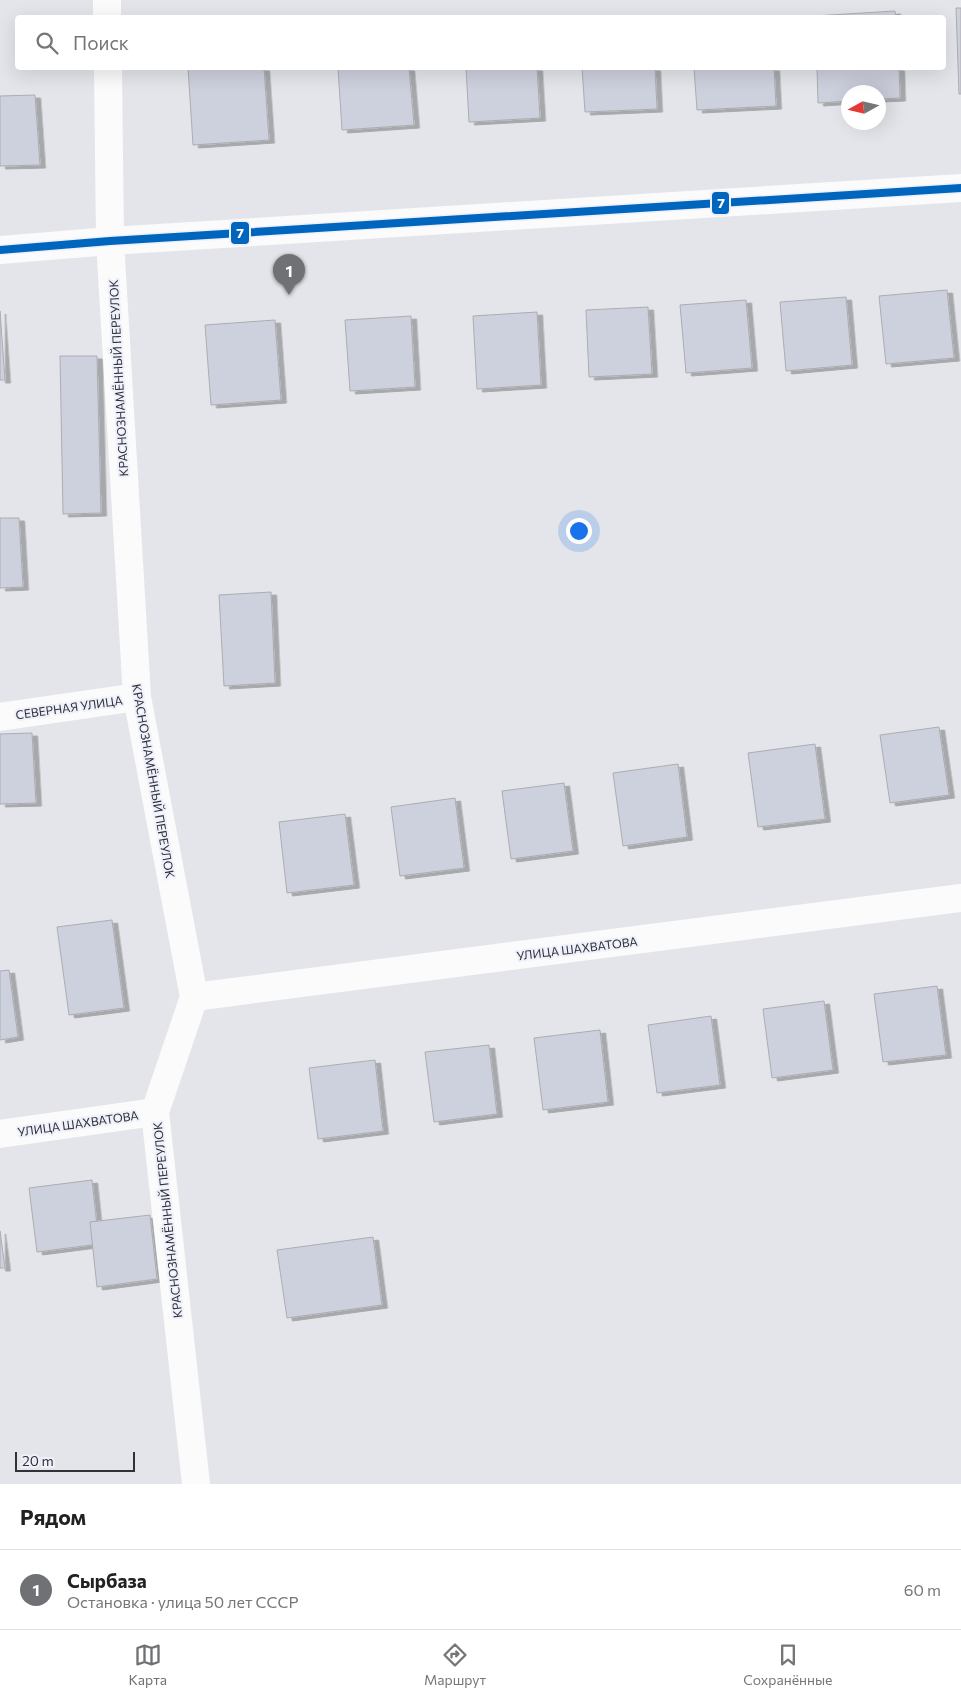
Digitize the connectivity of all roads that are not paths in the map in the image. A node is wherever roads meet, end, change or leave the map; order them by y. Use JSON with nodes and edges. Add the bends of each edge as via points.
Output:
{"nodes":[{"id":1,"x":107,"y":0,"type":"edge"},
{"id":2,"x":107,"y":15,"type":"edge"},
{"id":3,"x":108,"y":70,"type":"edge"},
{"id":4,"x":961,"y":188,"type":"edge"},
{"id":5,"x":110,"y":241,"type":"junction"},
{"id":6,"x":0,"y":250,"type":"edge"},
{"id":7,"x":137,"y":697,"type":"junction"},
{"id":8,"x":0,"y":717,"type":"edge"},
{"id":9,"x":961,"y":898,"type":"edge"},
{"id":10,"x":194,"y":997,"type":"junction"},
{"id":11,"x":155,"y":1112,"type":"junction"},
{"id":12,"x":0,"y":1134,"type":"edge"},
{"id":13,"x":196,"y":1484,"type":"edge"}],
"edges":[{"from":1,"to":2,"type":"street"},
{"from":3,"to":5,"type":"street","name":"КРАСНОЗНАМЁННЫЙ ПЕРЕУЛОК"},
{"from":4,"to":5,"type":"street"},
{"from":5,"to":6,"type":"street"},
{"from":5,"to":7,"type":"street","name":"КРАСНОЗНАМЁННЫЙ ПЕРЕУЛОК"},
{"from":7,"to":8,"type":"street","name":"СЕВЕРНАЯ УЛИЦА"},
{"from":7,"to":10,"type":"street","name":"КРАСНОЗНАМЁННЫЙ ПЕРЕУЛОК"},
{"from":9,"to":10,"type":"street","name":"УЛИЦА ШАХВАТОВА"},
{"from":10,"to":11,"type":"street","name":"КРАСНОЗНАМЁННЫЙ ПЕРЕУЛОК"},
{"from":11,"to":12,"type":"street","name":"УЛИЦА ШАХВАТОВА"},
{"from":11,"to":13,"type":"street","name":"КРАСНОЗНАМЁННЫЙ ПЕРЕУЛОК"}]}
